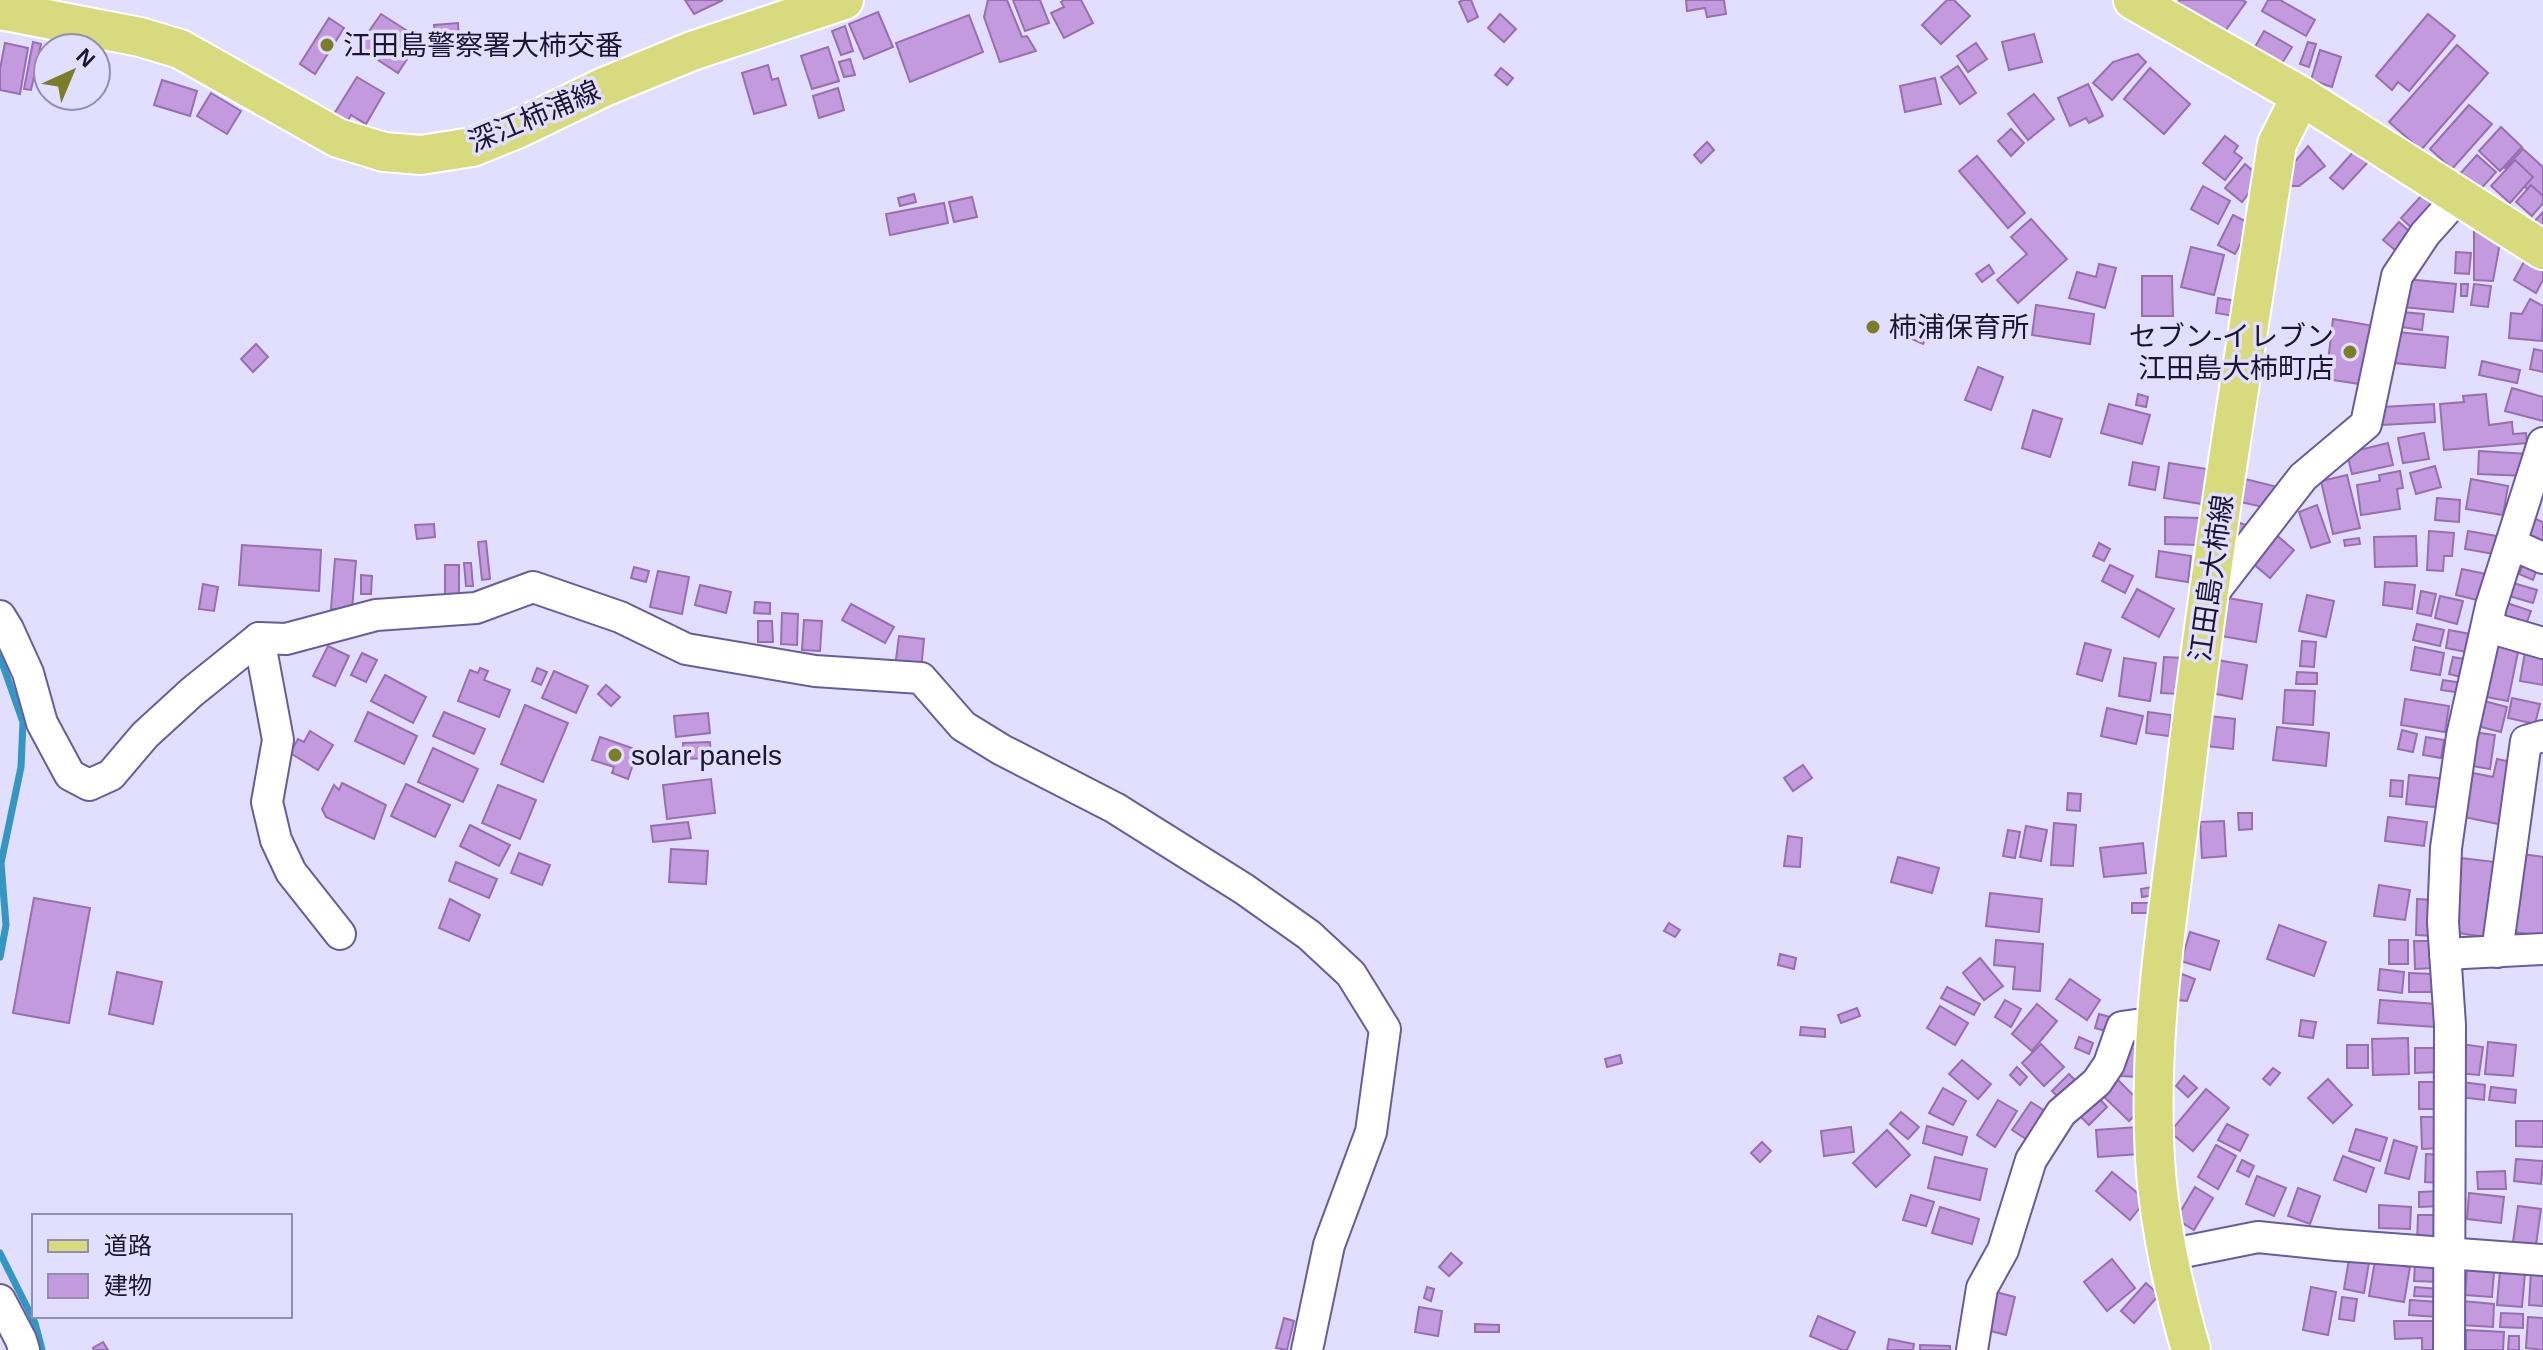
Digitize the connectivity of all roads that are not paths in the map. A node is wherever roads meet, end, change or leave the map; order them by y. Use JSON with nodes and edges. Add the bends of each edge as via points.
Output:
{"nodes":[{"id":1,"x":844,"y":0,"type":"edge"},
{"id":2,"x":2133,"y":0,"type":"edge"},
{"id":3,"x":0,"y":10,"type":"edge"},
{"id":4,"x":2301,"y":96,"type":"junction"},
{"id":5,"x":2458,"y":197,"type":"junction"},
{"id":6,"x":2543,"y":250,"type":"edge"},
{"id":7,"x":2541,"y":459,"type":"edge"},
{"id":8,"x":2511,"y":544,"type":"junction"},
{"id":9,"x":2543,"y":558,"type":"edge"},
{"id":10,"x":2206,"y":603,"type":"junction"},
{"id":11,"x":0,"y":616,"type":"edge"},
{"id":12,"x":2488,"y":627,"type":"junction"},
{"id":13,"x":259,"y":638,"type":"junction"},
{"id":14,"x":2543,"y":643,"type":"edge"},
{"id":15,"x":2543,"y":736,"type":"edge"},
{"id":16,"x":340,"y":934,"type":"dead end"},
{"id":17,"x":2543,"y":949,"type":"edge"},
{"id":18,"x":2497,"y":952,"type":"junction"},
{"id":19,"x":2445,"y":954,"type":"junction"},
{"id":20,"x":2156,"y":1022,"type":"junction"},
{"id":21,"x":2449,"y":1254,"type":"junction"},
{"id":22,"x":2168,"y":1255,"type":"junction"},
{"id":23,"x":2543,"y":1260,"type":"edge"},
{"id":24,"x":0,"y":1300,"type":"edge"},
{"id":25,"x":24,"y":1350,"type":"edge"},
{"id":26,"x":1307,"y":1350,"type":"edge"},
{"id":27,"x":1972,"y":1350,"type":"edge"},
{"id":28,"x":2191,"y":1350,"type":"edge"},
{"id":29,"x":2449,"y":1350,"type":"edge"}],
"edges":[{"from":1,"to":3,"type":"main road","name":"深江柿浦線","via":[[692,51],[472,147],[421,155],[384,152],[338,138],[180,49]]},
{"from":2,"to":4,"type":"main road"},
{"from":4,"to":5,"type":"main road"},
{"from":4,"to":10,"type":"main road","name":"江田島大柿線","via":[[2277,144]]},
{"from":5,"to":6,"type":"main road"},
{"from":5,"to":10,"type":"street","via":[[2397,276],[2366,424],[2303,477]]},
{"from":7,"to":8,"type":"street"},
{"from":8,"to":9,"type":"street"},
{"from":8,"to":12,"type":"street"},
{"from":10,"to":20,"type":"main road","name":"江田島大柿線"},
{"from":11,"to":13,"type":"street","via":[[28,673],[42,723],[70,775],[89,785],[111,775],[145,735]]},
{"from":12,"to":14,"type":"street"},
{"from":12,"to":19,"type":"street","via":[[2462,736],[2446,848]]},
{"from":13,"to":16,"type":"street","via":[[278,740],[267,802],[276,840],[291,872]]},
{"from":13,"to":26,"type":"street","via":[[286,639],[376,615],[476,608],[533,587],[620,617],[686,649],[815,671],[921,678],[963,726],[1115,808],[1244,889],[1309,935],[1351,974],[1385,1029],[1371,1132],[1329,1245]]},
{"from":15,"to":18,"type":"street","via":[[2526,741]]},
{"from":17,"to":18,"type":"street"},
{"from":18,"to":19,"type":"street"},
{"from":19,"to":21,"type":"street","via":[[2450,1025]]},
{"from":20,"to":22,"type":"main road","name":"江田島大柿線","via":[[2154,1134]]},
{"from":20,"to":27,"type":"street","via":[[2122,1027],[2097,1082],[2061,1113],[2031,1160],[2003,1250],[1982,1288]]},
{"from":21,"to":22,"type":"street","via":[[2258,1237]]},
{"from":21,"to":23,"type":"street"},
{"from":21,"to":29,"type":"street"},
{"from":22,"to":28,"type":"main road","name":"江田島大柿線"},
{"from":24,"to":25,"type":"street"}]}
